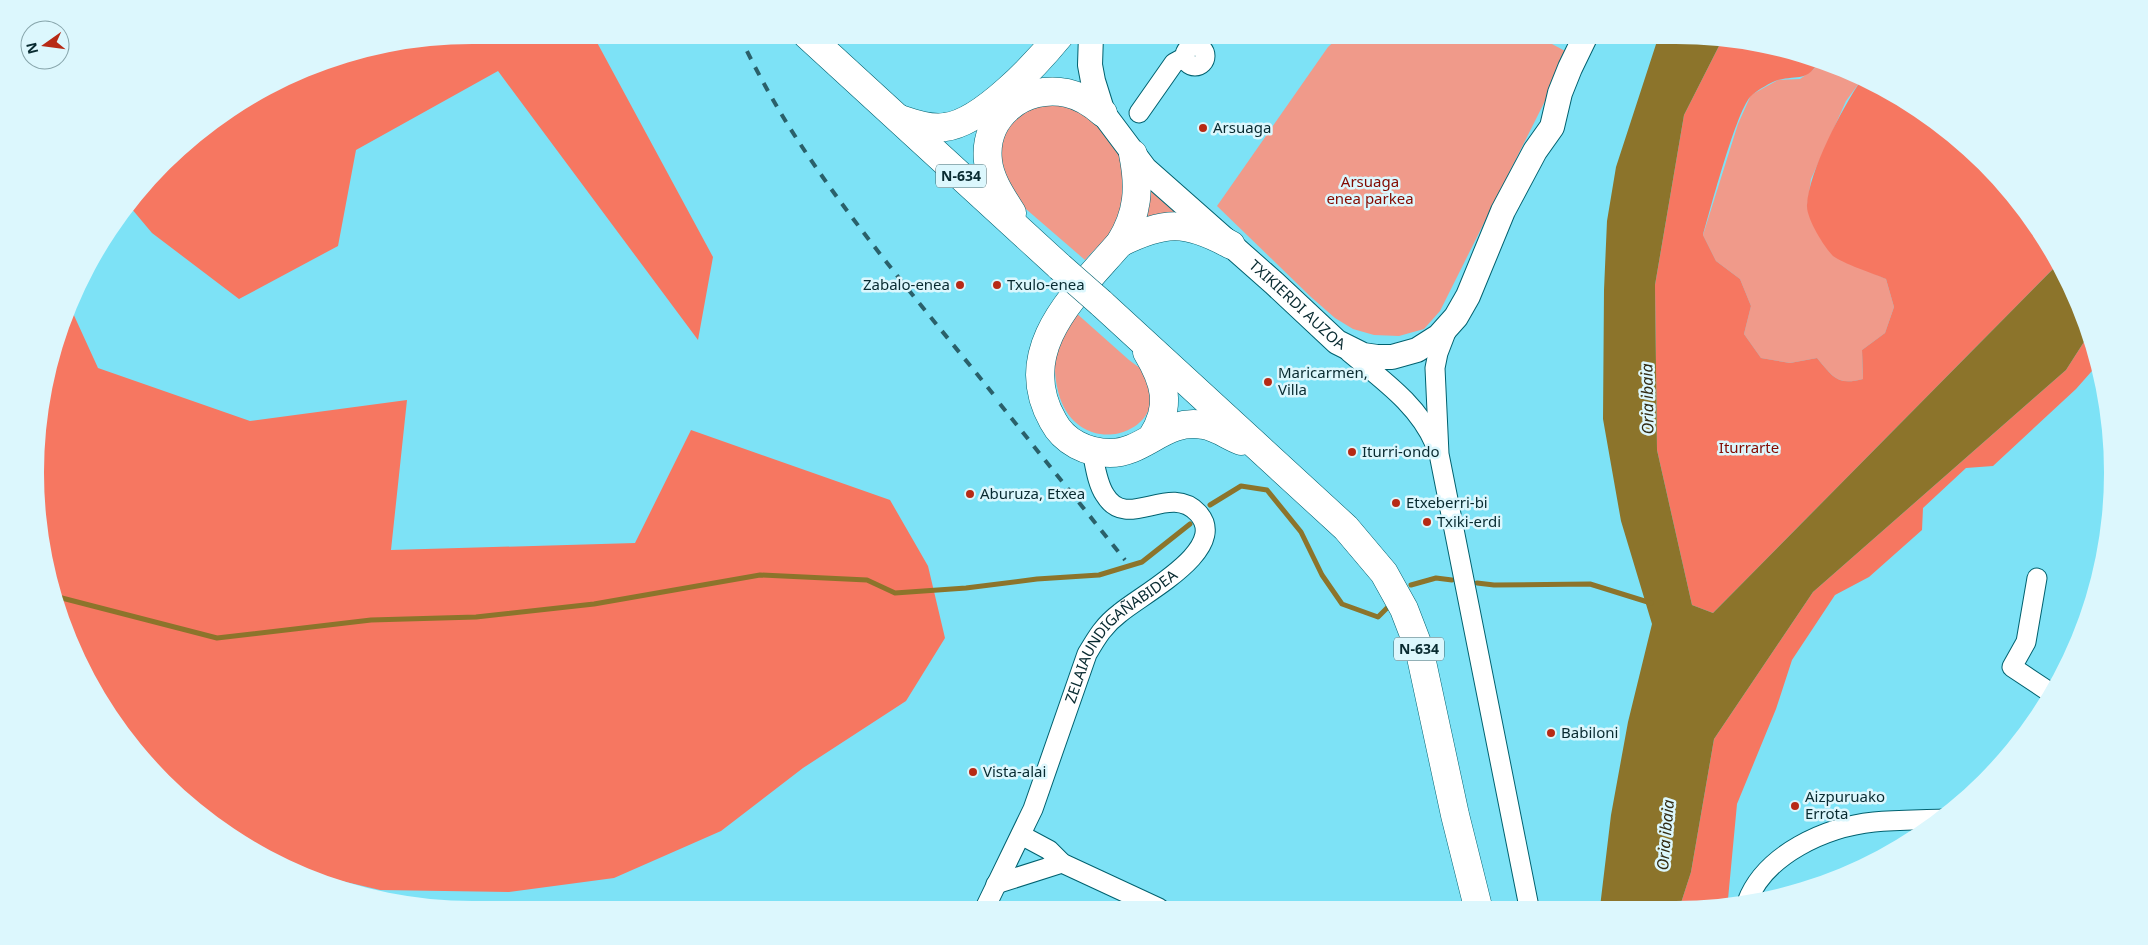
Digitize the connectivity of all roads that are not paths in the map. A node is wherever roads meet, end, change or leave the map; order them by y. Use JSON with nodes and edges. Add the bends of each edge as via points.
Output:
{"nodes":[{"id":1,"x":817,"y":44,"type":"edge"},
{"id":2,"x":1052,"y":44,"type":"edge"},
{"id":3,"x":1091,"y":44,"type":"edge"},
{"id":4,"x":1582,"y":44,"type":"edge"},
{"id":5,"x":1199,"y":47,"type":"edge"},
{"id":6,"x":1103,"y":113,"type":"junction"},
{"id":7,"x":1139,"y":113,"type":"dead end"},
{"id":8,"x":899,"y":119,"type":"junction"},
{"id":9,"x":1133,"y":154,"type":"junction"},
{"id":10,"x":1024,"y":233,"type":"junction"},
{"id":11,"x":1120,"y":244,"type":"junction"},
{"id":12,"x":1231,"y":245,"type":"junction"},
{"id":13,"x":1448,"y":327,"type":"junction"},
{"id":14,"x":1139,"y":338,"type":"junction"},
{"id":15,"x":1338,"y":342,"type":"junction"},
{"id":16,"x":1152,"y":437,"type":"junction"},
{"id":17,"x":1257,"y":446,"type":"junction"},
{"id":18,"x":1092,"y":451,"type":"junction"},
{"id":19,"x":1439,"y":454,"type":"junction"},
{"id":20,"x":2037,"y":578,"type":"dead end"},
{"id":21,"x":2046,"y":689,"type":"edge"},
{"id":22,"x":1927,"y":820,"type":"edge"},
{"id":23,"x":1021,"y":835,"type":"junction"},
{"id":24,"x":1062,"y":862,"type":"junction"},
{"id":25,"x":996,"y":884,"type":"junction"},
{"id":26,"x":1751,"y":894,"type":"edge"},
{"id":27,"x":988,"y":901,"type":"edge"},
{"id":28,"x":1144,"y":901,"type":"edge"},
{"id":29,"x":1476,"y":901,"type":"edge"},
{"id":30,"x":1528,"y":901,"type":"edge"}],
"edges":[{"from":1,"to":8,"type":"highway","number":"N-634"},
{"from":2,"to":8,"type":"highway","via":[[1000,96],[966,121],[937,128]]},
{"from":3,"to":6,"type":"street","name":"TXIKIERDI AUZOA","via":[[1092,81]]},
{"from":4,"to":13,"type":"street","name":"TXIKIERDI AUZOA","via":[[1560,93],[1552,127],[1535,151],[1508,202],[1468,296]]},
{"from":5,"to":7,"type":"street","via":[[1174,63]]},
{"from":6,"to":9,"type":"street","name":"TXIKIERDI AUZOA"},
{"from":6,"to":10,"type":"highway","via":[[1079,97],[1046,91],[1020,99],[999,117],[990,137],[989,167],[995,184]]},
{"from":8,"to":10,"type":"highway","number":"N-634"},
{"from":9,"to":11,"type":"highway","via":[[1138,182],[1136,208]]},
{"from":9,"to":12,"type":"street","name":"TXIKIERDI AUZOA","via":[[1145,169]]},
{"from":10,"to":14,"type":"highway","number":"N-634","bridge":true},
{"from":11,"to":12,"type":"highway","via":[[1152,228],[1177,226],[1202,231]]},
{"from":11,"to":18,"type":"highway","via":[[1061,311],[1042,354],[1042,386],[1048,414],[1062,434]]},
{"from":12,"to":15,"type":"street","name":"TXIKIERDI AUZOA"},
{"from":13,"to":15,"type":"street","name":"TXIKIERDI AUZOA","via":[[1417,350],[1392,357],[1363,355]]},
{"from":13,"to":19,"type":"street","via":[[1435,368]]},
{"from":14,"to":16,"type":"highway","via":[[1158,370],[1164,388],[1163,414]]},
{"from":14,"to":17,"type":"highway","number":"N-634"},
{"from":15,"to":19,"type":"street","via":[[1420,416]]},
{"from":16,"to":17,"type":"highway","via":[[1186,424],[1202,425]]},
{"from":16,"to":18,"type":"highway","via":[[1123,452]]},
{"from":17,"to":29,"type":"highway","number":"N-634","via":[[1358,541],[1384,573],[1404,610],[1424,669]]},
{"from":18,"to":23,"type":"street","name":"ZELAIAUNDIGAÑABIDEA","via":[[1105,495],[1116,508],[1130,511],[1167,501],[1182,504],[1196,511],[1204,521],[1205,537],[1194,556],[1100,630],[1087,654]]},
{"from":19,"to":30,"type":"street"},
{"from":20,"to":21,"type":"street","via":[[2026,642],[2012,667]]},
{"from":22,"to":26,"type":"street","via":[[1873,822],[1817,838],[1786,854],[1762,876]]},
{"from":23,"to":24,"type":"street","via":[[1049,850]]},
{"from":23,"to":25,"type":"street","name":"ZELAIAUNDIGAÑABIDEA"},
{"from":24,"to":25,"type":"street"},
{"from":24,"to":28,"type":"street"},
{"from":25,"to":27,"type":"street","name":"ZELAIAUNDIGAÑABIDEA"}]}
